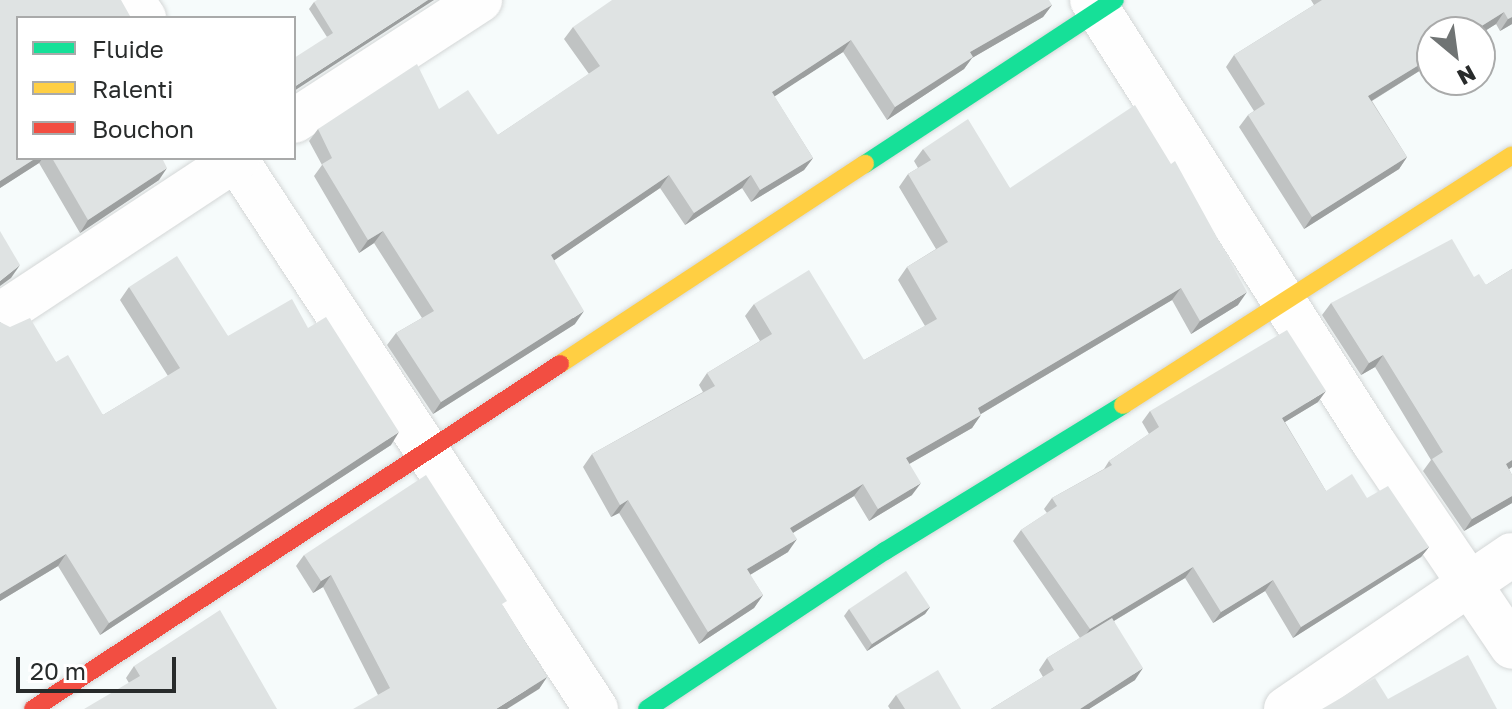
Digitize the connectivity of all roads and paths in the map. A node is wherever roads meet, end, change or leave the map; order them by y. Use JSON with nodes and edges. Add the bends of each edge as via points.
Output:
{"nodes":[{"id":1,"x":480,"y":0,"type":"edge"},
{"id":2,"x":1102,"y":3,"type":"edge"},
{"id":3,"x":296,"y":120,"type":"edge"},
{"id":4,"x":1512,"y":155,"type":"edge"},
{"id":5,"x":233,"y":160,"type":"edge"},
{"id":6,"x":237,"y":160,"type":"edge"},
{"id":7,"x":1287,"y":304,"type":"junction"},
{"id":8,"x":0,"y":315,"type":"edge"},
{"id":9,"x":425,"y":449,"type":"junction"},
{"id":10,"x":1512,"y":555,"type":"edge"},
{"id":11,"x":1471,"y":581,"type":"junction"},
{"id":12,"x":1512,"y":647,"type":"edge"},
{"id":13,"x":33,"y":709,"type":"edge"},
{"id":14,"x":596,"y":709,"type":"edge"},
{"id":15,"x":647,"y":709,"type":"edge"},
{"id":16,"x":1286,"y":709,"type":"edge"}],
"edges":[{"from":1,"to":3,"type":"street"},
{"from":2,"to":7,"type":"street"},
{"from":2,"to":9,"type":"street"},
{"from":4,"to":7,"type":"street"},
{"from":5,"to":8,"type":"street"},
{"from":6,"to":9,"type":"street"},
{"from":7,"to":11,"type":"street","via":[[1374,443]]},
{"from":7,"to":15,"type":"street","via":[[885,551]]},
{"from":9,"to":13,"type":"street"},
{"from":9,"to":14,"type":"street"},
{"from":10,"to":11,"type":"street"},
{"from":11,"to":12,"type":"street"},
{"from":11,"to":16,"type":"street"}]}
